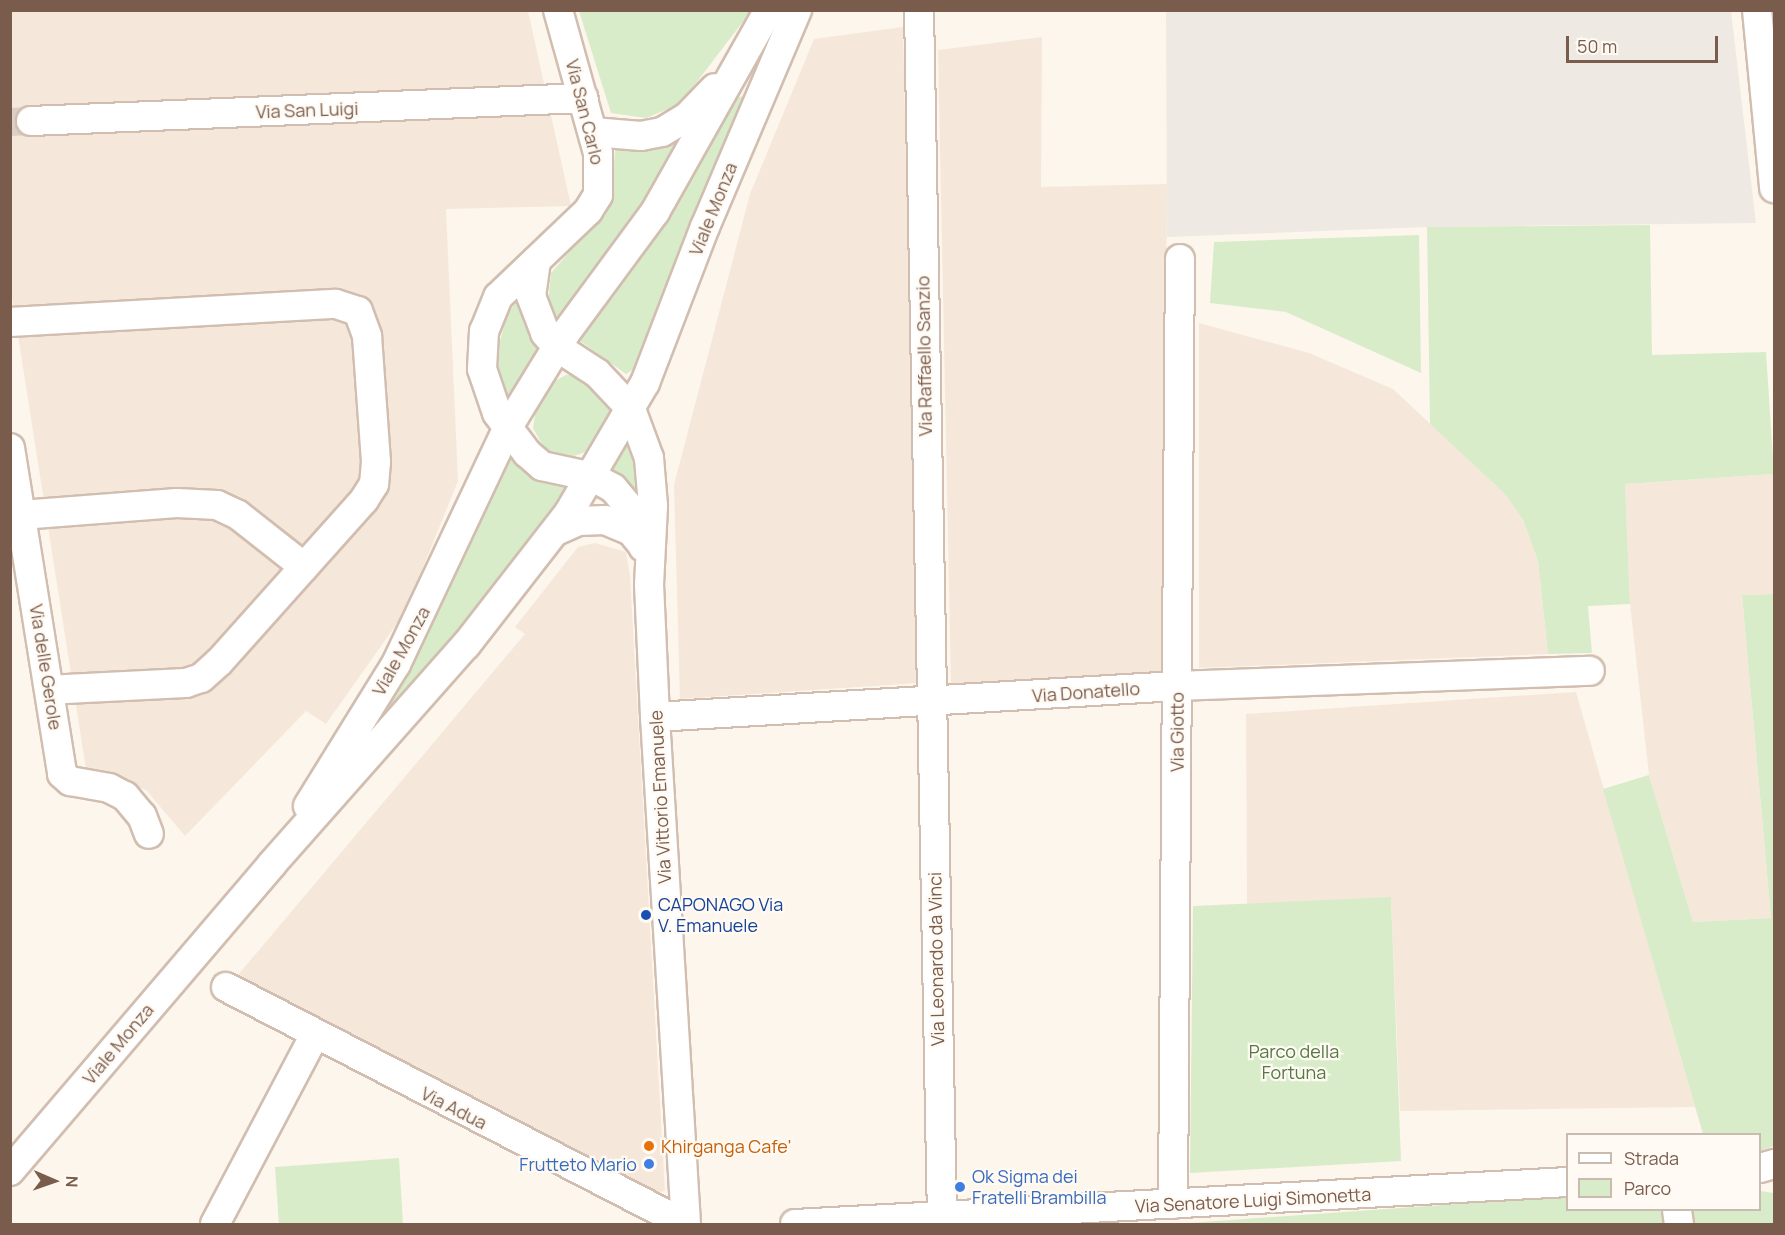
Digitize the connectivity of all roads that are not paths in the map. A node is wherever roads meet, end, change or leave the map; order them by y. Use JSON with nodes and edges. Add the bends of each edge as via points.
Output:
{"nodes":[{"id":1,"x":558,"y":10,"type":"edge"},
{"id":2,"x":769,"y":10,"type":"edge"},
{"id":3,"x":796,"y":10,"type":"edge"},
{"id":4,"x":919,"y":10,"type":"edge"},
{"id":5,"x":1757,"y":10,"type":"edge"},
{"id":6,"x":1773,"y":10,"type":"edge"},
{"id":7,"x":1774,"y":30,"type":"edge"},
{"id":8,"x":745,"y":55,"type":"junction"},
{"id":9,"x":584,"y":98,"type":"junction"},
{"id":10,"x":31,"y":122,"type":"tunnel mouth"},
{"id":11,"x":593,"y":132,"type":"junction"},
{"id":12,"x":1774,"y":188,"type":"edge"},
{"id":13,"x":1180,"y":259,"type":"dead end"},
{"id":14,"x":536,"y":261,"type":"junction"},
{"id":15,"x":10,"y":322,"type":"edge"},
{"id":16,"x":557,"y":347,"type":"junction"},
{"id":17,"x":631,"y":409,"type":"junction"},
{"id":18,"x":508,"y":427,"type":"junction"},
{"id":19,"x":10,"y":448,"type":"edge"},
{"id":20,"x":593,"y":477,"type":"junction"},
{"id":21,"x":21,"y":515,"type":"junction"},
{"id":22,"x":556,"y":531,"type":"junction"},
{"id":23,"x":643,"y":546,"type":"junction"},
{"id":24,"x":304,"y":567,"type":"junction"},
{"id":25,"x":649,"y":584,"type":"junction"},
{"id":26,"x":1590,"y":671,"type":"dead end"},
{"id":27,"x":1177,"y":686,"type":"junction"},
{"id":28,"x":50,"y":690,"type":"junction"},
{"id":29,"x":930,"y":701,"type":"junction"},
{"id":30,"x":655,"y":717,"type":"junction"},
{"id":31,"x":149,"y":834,"type":"dead end"},
{"id":32,"x":272,"y":864,"type":"junction"},
{"id":33,"x":226,"y":987,"type":"dead end"},
{"id":34,"x":314,"y":1036,"type":"junction"},
{"id":35,"x":10,"y":1171,"type":"edge"},
{"id":36,"x":1566,"y":1182,"type":"edge"},
{"id":37,"x":1173,"y":1204,"type":"junction"},
{"id":38,"x":942,"y":1216,"type":"junction"},
{"id":39,"x":215,"y":1224,"type":"edge"},
{"id":40,"x":686,"y":1224,"type":"edge"},
{"id":41,"x":795,"y":1224,"type":"edge"}],
"edges":[{"from":1,"to":9,"type":"street","name":"Via San Carlo"},
{"from":2,"to":8,"type":"street","name":"Viale Monza"},
{"from":3,"to":17,"type":"street","name":"Viale Monza"},
{"from":4,"to":29,"type":"street","name":"Via Raffaello Sanzio"},
{"from":5,"to":12,"type":"street"},
{"from":6,"to":7,"type":"street"},
{"from":8,"to":11,"type":"street","via":[[698,107],[669,129],[641,136]]},
{"from":8,"to":16,"type":"street","name":"Viale Monza","via":[[650,220]]},
{"from":9,"to":10,"type":"street","name":"Via San Luigi"},
{"from":9,"to":11,"type":"street","name":"Via San Carlo"},
{"from":11,"to":14,"type":"street","name":"Via San Carlo","via":[[600,165],[595,201]]},
{"from":13,"to":27,"type":"street","name":"Via Giotto"},
{"from":14,"to":16,"type":"street","via":[[533,304],[545,333]]},
{"from":14,"to":18,"type":"street","name":"Via San Carlo","via":[[498,297],[481,344],[488,393]]},
{"from":15,"to":24,"type":"street","via":[[330,304],[358,311],[368,336],[376,477],[364,500]]},
{"from":16,"to":17,"type":"street","via":[[597,373]]},
{"from":16,"to":18,"type":"street","name":"Viale Monza"},
{"from":17,"to":20,"type":"street","name":"Viale Monza"},
{"from":17,"to":25,"type":"street","name":"Via Vittorio Emanuele","via":[[644,436],[652,479]]},
{"from":18,"to":20,"type":"street","via":[[542,466]]},
{"from":18,"to":32,"type":"street","name":"Viale Monza","via":[[396,664]]},
{"from":19,"to":21,"type":"street","name":"Via delle Gerole"},
{"from":20,"to":22,"type":"street","name":"Viale Monza"},
{"from":20,"to":23,"type":"street","name":"Via Vittorio Emanuele","via":[[613,488],[629,504]]},
{"from":21,"to":24,"type":"street","via":[[177,503],[217,505],[238,516]]},
{"from":21,"to":28,"type":"street","name":"Via delle Gerole"},
{"from":22,"to":23,"type":"street","via":[[584,520],[605,520],[631,531]]},
{"from":22,"to":32,"type":"street","name":"Viale Monza","via":[[459,654]]},
{"from":23,"to":25,"type":"street","name":"Via Vittorio Emanuele"},
{"from":24,"to":28,"type":"street","via":[[201,678],[178,684]]},
{"from":25,"to":30,"type":"street","name":"Via Vittorio Emanuele"},
{"from":26,"to":27,"type":"street","name":"Via Donatello"},
{"from":27,"to":29,"type":"street","name":"Via Donatello"},
{"from":27,"to":37,"type":"street","name":"Via Giotto"},
{"from":28,"to":31,"type":"street","name":"Via delle Gerole","via":[[65,778],[109,788],[125,796],[142,816]]},
{"from":29,"to":30,"type":"street","name":"Via Donatello"},
{"from":29,"to":38,"type":"street","name":"Via Leonardo da Vinci"},
{"from":30,"to":40,"type":"street","name":"Via Vittorio Emanuele"},
{"from":32,"to":35,"type":"street","name":"Viale Monza"},
{"from":33,"to":34,"type":"street","name":"Via Adua"},
{"from":34,"to":39,"type":"street"},
{"from":34,"to":40,"type":"street","name":"Via Adua"},
{"from":36,"to":37,"type":"street","name":"Via Senatore Luigi Simonetta"},
{"from":37,"to":38,"type":"street","name":"Via Senatore Luigi Simonetta"},
{"from":38,"to":41,"type":"street","name":"Via Senatore Luigi Simonetta"}]}
